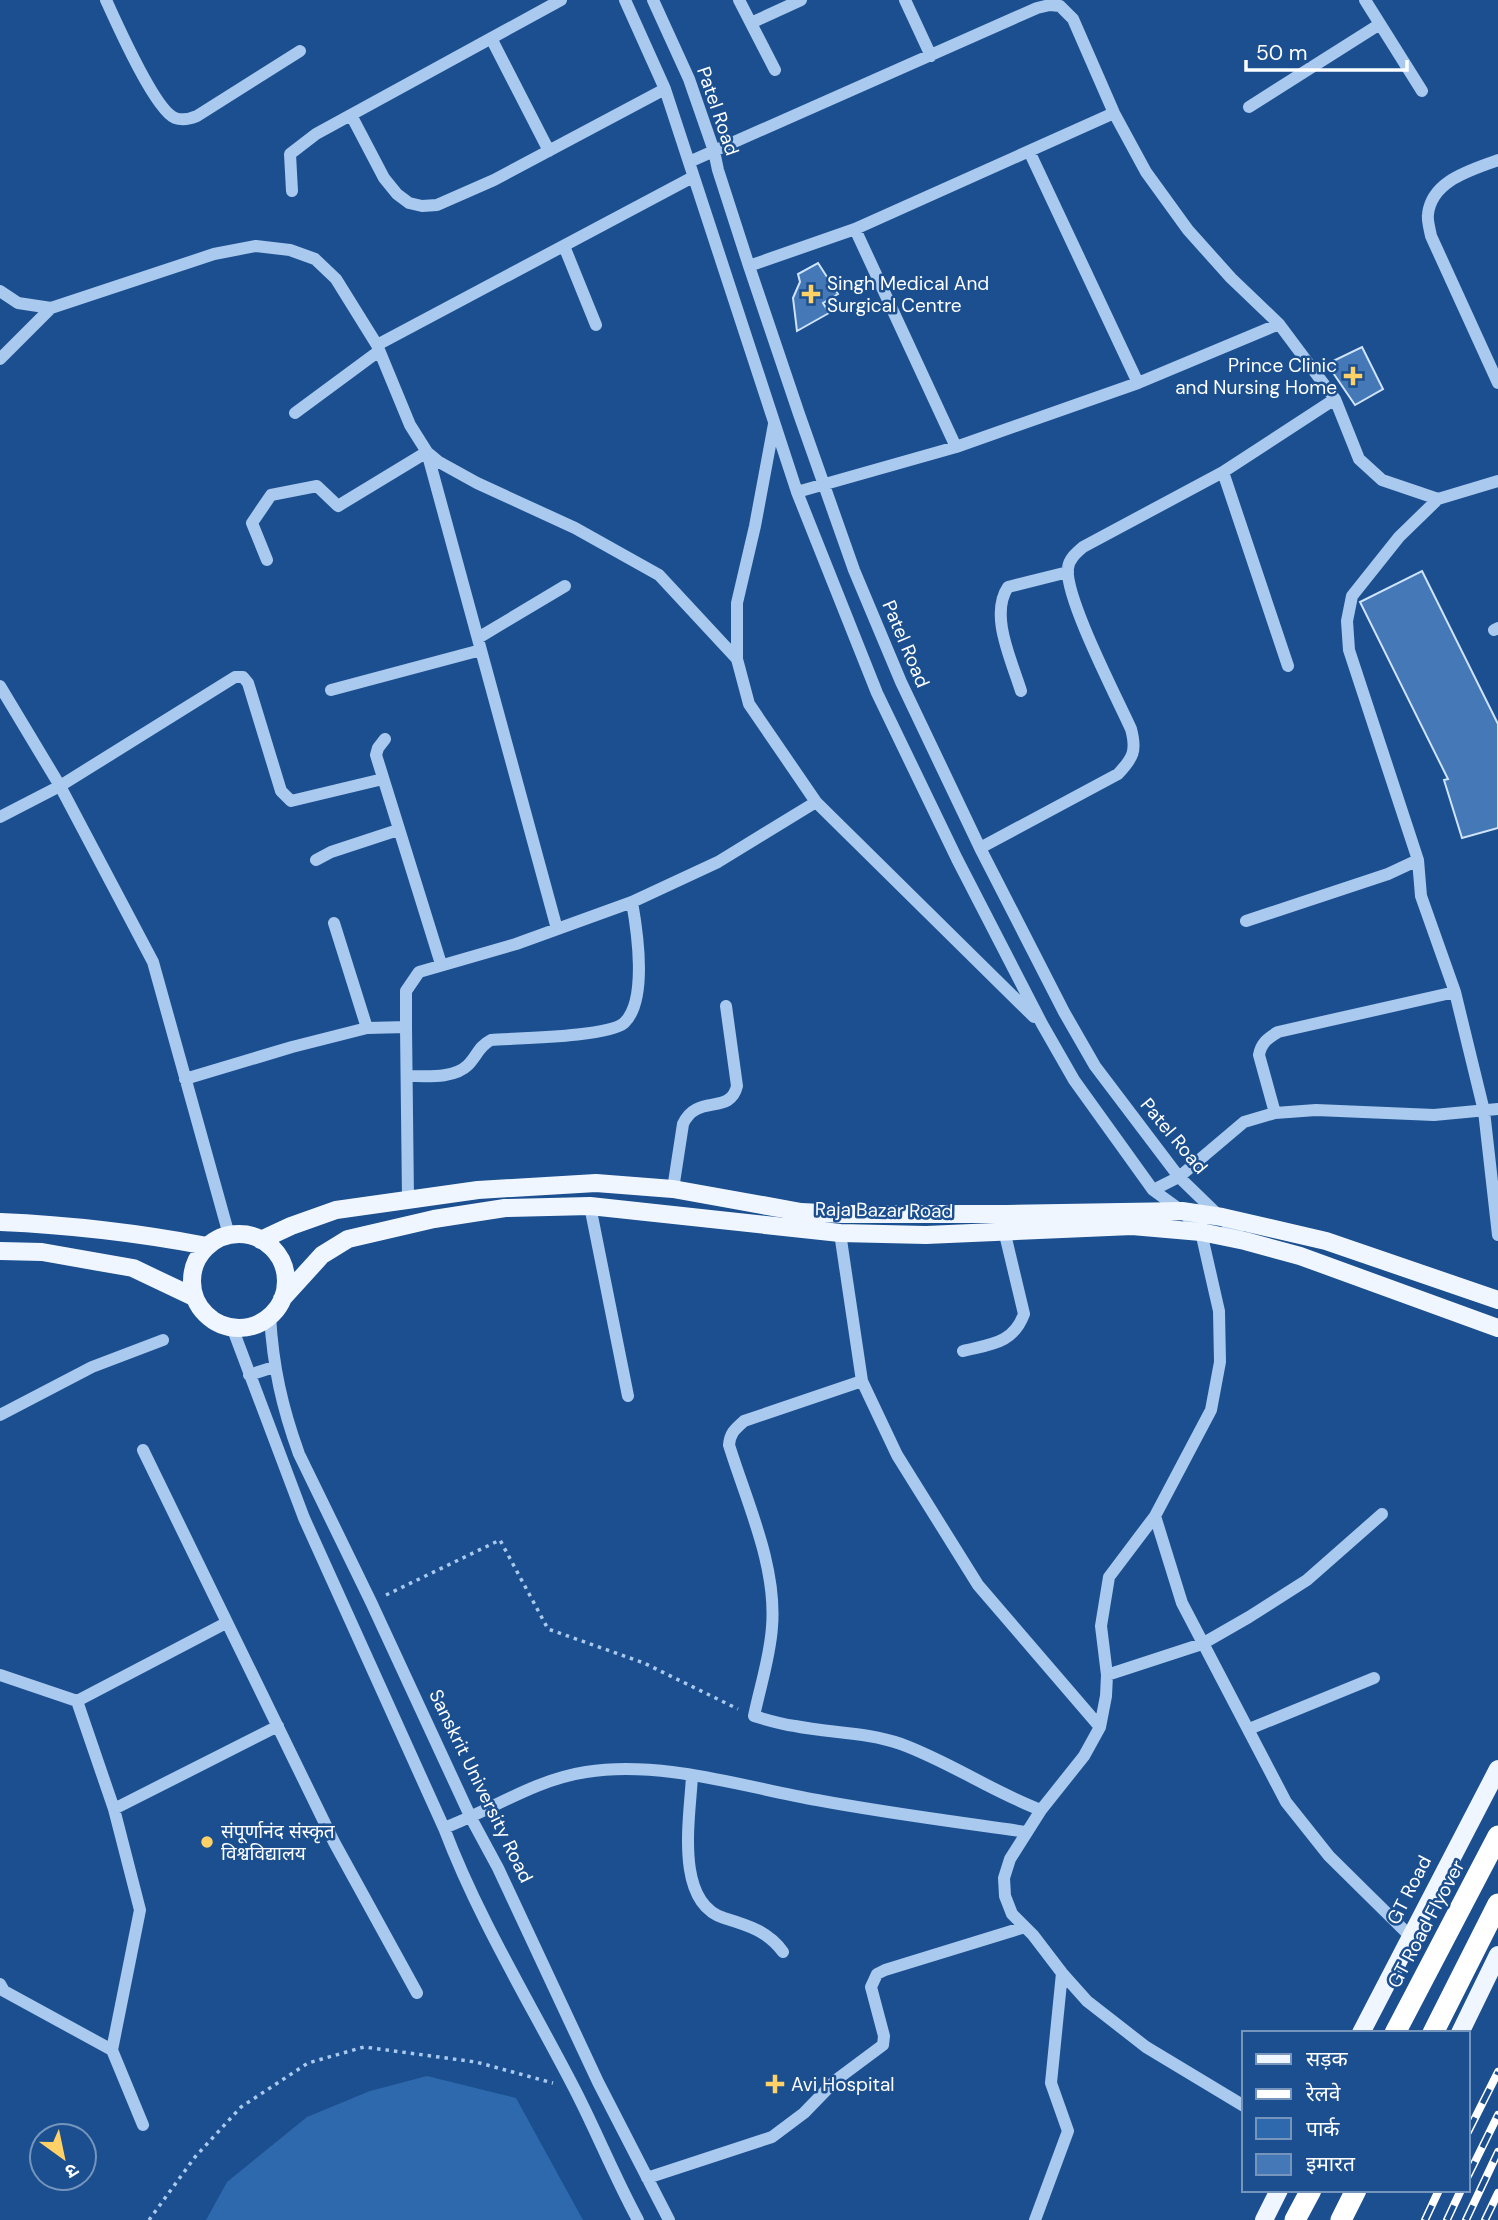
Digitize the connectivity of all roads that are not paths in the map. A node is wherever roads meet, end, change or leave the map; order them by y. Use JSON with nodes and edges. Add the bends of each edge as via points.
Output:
{"nodes":[{"id":1,"x":106,"y":0,"type":"edge"},
{"id":2,"x":561,"y":0,"type":"edge"},
{"id":3,"x":625,"y":0,"type":"edge"},
{"id":4,"x":653,"y":0,"type":"edge"},
{"id":5,"x":739,"y":0,"type":"edge"},
{"id":6,"x":802,"y":0,"type":"edge"},
{"id":7,"x":905,"y":0,"type":"edge"},
{"id":8,"x":1366,"y":0,"type":"edge"},
{"id":9,"x":1064,"y":3,"type":"edge"},
{"id":10,"x":751,"y":23,"type":"junction"},
{"id":11,"x":1380,"y":24,"type":"junction"},
{"id":12,"x":491,"y":38,"type":"junction"},
{"id":13,"x":300,"y":51,"type":"dead end"},
{"id":14,"x":931,"y":56,"type":"junction"},
{"id":15,"x":775,"y":70,"type":"dead end"},
{"id":16,"x":665,"y":89,"type":"junction"},
{"id":17,"x":1422,"y":91,"type":"dead end"},
{"id":18,"x":1249,"y":107,"type":"dead end"},
{"id":19,"x":1114,"y":113,"type":"junction"},
{"id":20,"x":351,"y":115,"type":"junction"},
{"id":21,"x":549,"y":151,"type":"junction"},
{"id":22,"x":714,"y":151,"type":"junction"},
{"id":23,"x":1029,"y":151,"type":"junction"},
{"id":24,"x":1498,"y":159,"type":"edge"},
{"id":25,"x":689,"y":162,"type":"junction"},
{"id":26,"x":693,"y":177,"type":"junction"},
{"id":27,"x":292,"y":191,"type":"dead end"},
{"id":28,"x":855,"y":229,"type":"junction"},
{"id":29,"x":564,"y":246,"type":"junction"},
{"id":30,"x":749,"y":266,"type":"junction"},
{"id":31,"x":0,"y":291,"type":"edge"},
{"id":32,"x":51,"y":308,"type":"junction"},
{"id":33,"x":1279,"y":324,"type":"junction"},
{"id":34,"x":596,"y":325,"type":"dead end"},
{"id":35,"x":378,"y":348,"type":"junction"},
{"id":36,"x":0,"y":359,"type":"edge"},
{"id":37,"x":1138,"y":383,"type":"junction"},
{"id":38,"x":1498,"y":383,"type":"edge"},
{"id":39,"x":1335,"y":399,"type":"junction"},
{"id":40,"x":295,"y":413,"type":"dead end"},
{"id":41,"x":774,"y":422,"type":"junction"},
{"id":42,"x":957,"y":447,"type":"junction"},
{"id":43,"x":427,"y":452,"type":"junction"},
{"id":44,"x":1223,"y":472,"type":"junction"},
{"id":45,"x":1498,"y":481,"type":"edge"},
{"id":46,"x":824,"y":484,"type":"junction"},
{"id":47,"x":797,"y":492,"type":"junction"},
{"id":48,"x":1438,"y":499,"type":"junction"},
{"id":49,"x":267,"y":560,"type":"dead end"},
{"id":50,"x":1068,"y":572,"type":"junction"},
{"id":51,"x":565,"y":586,"type":"dead end"},
{"id":52,"x":479,"y":644,"type":"junction"},
{"id":53,"x":737,"y":659,"type":"junction"},
{"id":54,"x":1288,"y":666,"type":"dead end"},
{"id":55,"x":0,"y":686,"type":"edge"},
{"id":56,"x":331,"y":691,"type":"dead end"},
{"id":57,"x":1021,"y":691,"type":"dead end"},
{"id":58,"x":385,"y":739,"type":"dead end"},
{"id":59,"x":383,"y":779,"type":"junction"},
{"id":60,"x":60,"y":786,"type":"junction"},
{"id":61,"x":816,"y":802,"type":"junction"},
{"id":62,"x":0,"y":817,"type":"edge"},
{"id":63,"x":398,"y":830,"type":"junction"},
{"id":64,"x":980,"y":848,"type":"junction"},
{"id":65,"x":316,"y":860,"type":"dead end"},
{"id":66,"x":1418,"y":860,"type":"junction"},
{"id":67,"x":632,"y":902,"type":"junction"},
{"id":68,"x":1247,"y":921,"type":"dead end"},
{"id":69,"x":334,"y":923,"type":"dead end"},
{"id":70,"x":557,"y":929,"type":"junction"},
{"id":71,"x":441,"y":964,"type":"junction"},
{"id":72,"x":1455,"y":992,"type":"junction"},
{"id":73,"x":726,"y":1006,"type":"dead end"},
{"id":74,"x":1042,"y":1024,"type":"junction"},
{"id":75,"x":407,"y":1027,"type":"junction"},
{"id":76,"x":367,"y":1028,"type":"junction"},
{"id":77,"x":408,"y":1076,"type":"junction"},
{"id":78,"x":185,"y":1079,"type":"junction"},
{"id":79,"x":1498,"y":1109,"type":"edge"},
{"id":80,"x":1484,"y":1111,"type":"junction"},
{"id":81,"x":1275,"y":1113,"type":"junction"},
{"id":82,"x":1179,"y":1177,"type":"junction"},
{"id":83,"x":673,"y":1189,"type":"junction"},
{"id":84,"x":1153,"y":1190,"type":"junction"},
{"id":85,"x":408,"y":1199,"type":"junction"},
{"id":86,"x":590,"y":1206,"type":"junction"},
{"id":87,"x":1182,"y":1210,"type":"junction"},
{"id":88,"x":1222,"y":1217,"type":"junction"},
{"id":89,"x":0,"y":1222,"type":"edge"},
{"id":90,"x":84,"y":1228,"type":"junction"},
{"id":91,"x":1004,"y":1230,"type":"junction"},
{"id":92,"x":1201,"y":1232,"type":"junction"},
{"id":93,"x":840,"y":1233,"type":"junction"},
{"id":94,"x":229,"y":1235,"type":"junction"},
{"id":95,"x":1498,"y":1235,"type":"edge"},
{"id":96,"x":261,"y":1240,"type":"junction"},
{"id":97,"x":1245,"y":1241,"type":"junction"},
{"id":98,"x":207,"y":1246,"type":"junction"},
{"id":99,"x":0,"y":1251,"type":"edge"},
{"id":100,"x":80,"y":1259,"type":"junction"},
{"id":101,"x":194,"y":1297,"type":"junction"},
{"id":102,"x":282,"y":1299,"type":"junction"},
{"id":103,"x":1498,"y":1300,"type":"edge"},
{"id":104,"x":270,"y":1316,"type":"junction"},
{"id":105,"x":232,"y":1327,"type":"junction"},
{"id":106,"x":1498,"y":1328,"type":"edge"},
{"id":107,"x":163,"y":1340,"type":"dead end"},
{"id":108,"x":962,"y":1351,"type":"dead end"},
{"id":109,"x":273,"y":1365,"type":"junction"},
{"id":110,"x":249,"y":1375,"type":"junction"},
{"id":111,"x":862,"y":1381,"type":"junction"},
{"id":112,"x":628,"y":1396,"type":"dead end"},
{"id":113,"x":0,"y":1415,"type":"edge"},
{"id":114,"x":143,"y":1450,"type":"dead end"},
{"id":115,"x":1382,"y":1514,"type":"dead end"},
{"id":116,"x":1155,"y":1516,"type":"junction"},
{"id":117,"x":226,"y":1623,"type":"junction"},
{"id":118,"x":1202,"y":1644,"type":"junction"},
{"id":119,"x":0,"y":1675,"type":"edge"},
{"id":120,"x":1107,"y":1675,"type":"junction"},
{"id":121,"x":1374,"y":1678,"type":"dead end"},
{"id":122,"x":77,"y":1701,"type":"junction"},
{"id":123,"x":278,"y":1726,"type":"junction"},
{"id":124,"x":1100,"y":1727,"type":"junction"},
{"id":125,"x":1249,"y":1729,"type":"junction"},
{"id":126,"x":1498,"y":1769,"type":"edge"},
{"id":127,"x":692,"y":1776,"type":"junction"},
{"id":128,"x":114,"y":1809,"type":"junction"},
{"id":129,"x":1041,"y":1810,"type":"junction"},
{"id":130,"x":471,"y":1818,"type":"junction"},
{"id":131,"x":444,"y":1828,"type":"junction"},
{"id":132,"x":1027,"y":1832,"type":"junction"},
{"id":133,"x":1498,"y":1836,"type":"edge"},
{"id":134,"x":1498,"y":1904,"type":"edge"},
{"id":135,"x":1025,"y":1927,"type":"junction"},
{"id":136,"x":1410,"y":1937,"type":"junction"},
{"id":137,"x":783,"y":1952,"type":"dead end"},
{"id":138,"x":1498,"y":1955,"type":"edge"},
{"id":139,"x":1062,"y":1973,"type":"junction"},
{"id":140,"x":0,"y":1984,"type":"edge"},
{"id":141,"x":417,"y":1993,"type":"dead end"},
{"id":142,"x":1362,"y":2031,"type":"edge"},
{"id":143,"x":1396,"y":2031,"type":"edge"},
{"id":144,"x":1434,"y":2031,"type":"edge"},
{"id":145,"x":1461,"y":2031,"type":"edge"},
{"id":146,"x":112,"y":2049,"type":"junction"},
{"id":147,"x":1242,"y":2105,"type":"edge"},
{"id":148,"x":143,"y":2126,"type":"dead end"},
{"id":149,"x":647,"y":2178,"type":"junction"},
{"id":150,"x":1278,"y":2192,"type":"edge"},
{"id":151,"x":1310,"y":2192,"type":"edge"},
{"id":152,"x":1355,"y":2192,"type":"edge"},
{"id":153,"x":638,"y":2220,"type":"edge"},
{"id":154,"x":669,"y":2220,"type":"edge"},
{"id":155,"x":1035,"y":2220,"type":"edge"},
{"id":156,"x":1264,"y":2220,"type":"edge"},
{"id":157,"x":1295,"y":2220,"type":"edge"},
{"id":158,"x":1341,"y":2220,"type":"edge"}],
"edges":[{"from":1,"to":13,"type":"street","via":[[145,79],[175,118],[197,116]]},
{"from":2,"to":12,"type":"street"},
{"from":3,"to":16,"type":"street"},
{"from":4,"to":22,"type":"street","name":"Patel Road","via":[[689,79]]},
{"from":5,"to":10,"type":"street"},
{"from":6,"to":10,"type":"street"},
{"from":7,"to":14,"type":"street"},
{"from":8,"to":11,"type":"street"},
{"from":9,"to":14,"type":"street","via":[[1037,8]]},
{"from":9,"to":19,"type":"street"},
{"from":10,"to":15,"type":"street"},
{"from":11,"to":17,"type":"street"},
{"from":11,"to":18,"type":"street"},
{"from":12,"to":20,"type":"street"},
{"from":12,"to":21,"type":"street"},
{"from":14,"to":22,"type":"street"},
{"from":16,"to":21,"type":"street"},
{"from":16,"to":25,"type":"street"},
{"from":19,"to":23,"type":"street"},
{"from":19,"to":33,"type":"street","via":[[1146,172],[1188,230]]},
{"from":20,"to":21,"type":"street","via":[[384,178],[409,203],[422,206],[437,205]]},
{"from":20,"to":27,"type":"street","via":[[290,154]]},
{"from":22,"to":25,"type":"street"},
{"from":22,"to":30,"type":"street","name":"Patel Road"},
{"from":23,"to":28,"type":"street"},
{"from":23,"to":37,"type":"street"},
{"from":24,"to":38,"type":"street","via":[[1450,180],[1434,198],[1428,215],[1431,236]]},
{"from":25,"to":26,"type":"street"},
{"from":26,"to":29,"type":"street"},
{"from":26,"to":41,"type":"street"},
{"from":28,"to":30,"type":"street"},
{"from":28,"to":42,"type":"street"},
{"from":29,"to":34,"type":"street"},
{"from":29,"to":35,"type":"street"},
{"from":30,"to":46,"type":"street","name":"Patel Road"},
{"from":31,"to":32,"type":"street","via":[[18,303]]},
{"from":32,"to":35,"type":"street","via":[[214,254],[256,246],[290,250],[315,259],[336,279]]},
{"from":32,"to":36,"type":"street"},
{"from":33,"to":37,"type":"street"},
{"from":33,"to":39,"type":"street"},
{"from":35,"to":40,"type":"street"},
{"from":35,"to":43,"type":"street","via":[[410,425]]},
{"from":37,"to":42,"type":"street"},
{"from":39,"to":44,"type":"street"},
{"from":39,"to":48,"type":"street","via":[[1359,459],[1382,480]]},
{"from":41,"to":47,"type":"street"},
{"from":41,"to":53,"type":"street","via":[[737,603]]},
{"from":42,"to":46,"type":"street"},
{"from":43,"to":49,"type":"street","via":[[338,506],[317,486],[271,495],[252,523]]},
{"from":43,"to":52,"type":"street"},
{"from":43,"to":53,"type":"street","via":[[467,478],[575,528],[659,575]]},
{"from":44,"to":50,"type":"street","via":[[1083,547],[1072,557]]},
{"from":44,"to":54,"type":"street"},
{"from":45,"to":48,"type":"street"},
{"from":46,"to":47,"type":"street"},
{"from":46,"to":64,"type":"street","name":"Patel Road","via":[[901,682]]},
{"from":47,"to":74,"type":"street","via":[[877,693]]},
{"from":48,"to":66,"type":"street","via":[[1399,537],[1352,596],[1347,621],[1349,650]]},
{"from":50,"to":57,"type":"street","via":[[1008,587],[1001,598],[1002,627]]},
{"from":50,"to":64,"type":"street","via":[[1086,632],[1131,729],[1135,743],[1130,761],[1118,774]]},
{"from":51,"to":52,"type":"street"},
{"from":52,"to":56,"type":"street"},
{"from":52,"to":70,"type":"street"},
{"from":53,"to":61,"type":"street","via":[[749,704]]},
{"from":55,"to":60,"type":"street"},
{"from":58,"to":59,"type":"street","via":[[376,755]]},
{"from":59,"to":60,"type":"street","via":[[291,801],[281,791],[248,683],[235,677]]},
{"from":59,"to":63,"type":"street"},
{"from":60,"to":62,"type":"street"},
{"from":60,"to":78,"type":"street","via":[[153,962]]},
{"from":61,"to":67,"type":"street","via":[[718,862]]},
{"from":61,"to":74,"type":"street"},
{"from":63,"to":65,"type":"street"},
{"from":63,"to":71,"type":"street"},
{"from":64,"to":82,"type":"street","name":"Patel Road","via":[[1095,1066]]},
{"from":66,"to":68,"type":"street"},
{"from":66,"to":72,"type":"street","via":[[1421,895]]},
{"from":67,"to":70,"type":"street"},
{"from":67,"to":77,"type":"street","via":[[639,969],[625,1022],[608,1031],[491,1040],[457,1072]]},
{"from":69,"to":76,"type":"street"},
{"from":70,"to":71,"type":"street"},
{"from":71,"to":75,"type":"street","via":[[419,972],[411,981],[406,991]]},
{"from":72,"to":80,"type":"street"},
{"from":72,"to":81,"type":"street","via":[[1278,1032],[1266,1040],[1259,1055]]},
{"from":73,"to":83,"type":"street","via":[[735,1094],[687,1115]]},
{"from":74,"to":84,"type":"street","via":[[1074,1080]]},
{"from":75,"to":76,"type":"street"},
{"from":75,"to":77,"type":"street"},
{"from":76,"to":78,"type":"street"},
{"from":77,"to":85,"type":"street"},
{"from":78,"to":94,"type":"street"},
{"from":79,"to":80,"type":"street"},
{"from":80,"to":81,"type":"street","via":[[1433,1115],[1317,1110]]},
{"from":80,"to":95,"type":"street"},
{"from":81,"to":82,"type":"street","via":[[1244,1122]]},
{"from":82,"to":84,"type":"street"},
{"from":82,"to":88,"type":"street","name":"Patel Road"},
{"from":83,"to":85,"type":"main road","name":"Raja Bazar Road","via":[[596,1183],[478,1189]]},
{"from":83,"to":87,"type":"main road","name":"Raja Bazar Road","via":[[801,1212],[843,1214]]},
{"from":84,"to":87,"type":"street"},
{"from":85,"to":96,"type":"main road","name":"Raja Bazar Road","via":[[336,1210]]},
{"from":86,"to":93,"type":"main road","name":"Raja Bazar Road"},
{"from":86,"to":102,"type":"main road","name":"Raja Bazar Road","via":[[505,1208],[348,1239],[322,1255]]},
{"from":86,"to":112,"type":"street"},
{"from":87,"to":88,"type":"main road","name":"Raja Bazar Road"},
{"from":87,"to":92,"type":"street"},
{"from":88,"to":97,"type":"street","name":"Patel Road"},
{"from":88,"to":103,"type":"main road","name":"Raja Bazar Road","via":[[1326,1241]]},
{"from":89,"to":90,"type":"main road"},
{"from":90,"to":98,"type":"main road"},
{"from":90,"to":100,"type":"main road"},
{"from":91,"to":92,"type":"main road","name":"Raja Bazar Road","via":[[1132,1226]]},
{"from":91,"to":93,"type":"main road","name":"Raja Bazar Road","via":[[926,1235]]},
{"from":91,"to":108,"type":"street","via":[[1024,1314],[1005,1339]]},
{"from":92,"to":97,"type":"main road","name":"Raja Bazar Road"},
{"from":92,"to":116,"type":"street","via":[[1219,1311],[1220,1363],[1211,1410]]},
{"from":93,"to":111,"type":"street"},
{"from":94,"to":96,"type":"main road"},
{"from":94,"to":98,"type":"main road"},
{"from":96,"to":102,"type":"main road","via":[[283,1265]]},
{"from":97,"to":106,"type":"main road","name":"Raja Bazar Road","via":[[1300,1256]]},
{"from":98,"to":101,"type":"main road","via":[[193,1269]]},
{"from":99,"to":100,"type":"main road"},
{"from":100,"to":101,"type":"main road","via":[[133,1268]]},
{"from":101,"to":105,"type":"main road","via":[[210,1319]]},
{"from":102,"to":104,"type":"main road"},
{"from":104,"to":105,"type":"main road","via":[[246,1328]]},
{"from":104,"to":109,"type":"street","name":"Sanskrit University Road"},
{"from":105,"to":110,"type":"street"},
{"from":107,"to":113,"type":"street","via":[[92,1367]]},
{"from":109,"to":110,"type":"street"},
{"from":109,"to":130,"type":"street","name":"Sanskrit University Road","via":[[299,1454]]},
{"from":110,"to":131,"type":"street","via":[[304,1518]]},
{"from":111,"to":124,"type":"street","via":[[897,1455],[978,1585]]},
{"from":111,"to":129,"type":"street","via":[[744,1421],[729,1437],[773,1602],[754,1716],[898,1743]]},
{"from":114,"to":117,"type":"street"},
{"from":115,"to":118,"type":"street","via":[[1307,1580]]},
{"from":116,"to":118,"type":"street","via":[[1182,1603]]},
{"from":116,"to":120,"type":"street","via":[[1109,1577],[1101,1626]]},
{"from":117,"to":122,"type":"street"},
{"from":117,"to":123,"type":"street"},
{"from":118,"to":120,"type":"street"},
{"from":118,"to":125,"type":"street"},
{"from":119,"to":122,"type":"street"},
{"from":120,"to":124,"type":"street"},
{"from":121,"to":125,"type":"street"},
{"from":122,"to":128,"type":"street"},
{"from":123,"to":128,"type":"street"},
{"from":123,"to":141,"type":"street","via":[[334,1842]]},
{"from":124,"to":129,"type":"street","via":[[1084,1756]]},
{"from":125,"to":136,"type":"street","via":[[1304,1827]]},
{"from":126,"to":136,"type":"main road","name":"GT Road"},
{"from":127,"to":130,"type":"street","via":[[628,1768],[587,1772],[515,1794]]},
{"from":127,"to":132,"type":"street"},
{"from":127,"to":137,"type":"street","via":[[689,1856],[698,1898],[709,1912],[768,1934]]},
{"from":128,"to":146,"type":"street","via":[[140,1910]]},
{"from":129,"to":132,"type":"street"},
{"from":130,"to":131,"type":"street"},
{"from":130,"to":149,"type":"street","name":"Sanskrit University Road"},
{"from":131,"to":153,"type":"street","via":[[461,1874],[575,2089]]},
{"from":132,"to":135,"type":"street","via":[[1004,1878],[1012,1914]]},
{"from":133,"to":143,"type":"highway","name":"GT Road Flyover"},
{"from":134,"to":144,"type":"highway"},
{"from":135,"to":139,"type":"street"},
{"from":135,"to":149,"type":"street","via":[[877,1974],[871,1987],[884,2036],[879,2049],[850,2068],[772,2137]]},
{"from":136,"to":142,"type":"main road","name":"GT Road"},
{"from":138,"to":145,"type":"main road"},
{"from":139,"to":147,"type":"street","via":[[1087,2001],[1146,2047]]},
{"from":139,"to":155,"type":"street","via":[[1051,2083],[1069,2131]]},
{"from":140,"to":146,"type":"street","via":[[4,1992]]},
{"from":146,"to":148,"type":"street"},
{"from":149,"to":154,"type":"street","name":"Sanskrit University Road"},
{"from":150,"to":156,"type":"main road"},
{"from":151,"to":157,"type":"highway"},
{"from":152,"to":158,"type":"highway"}]}
